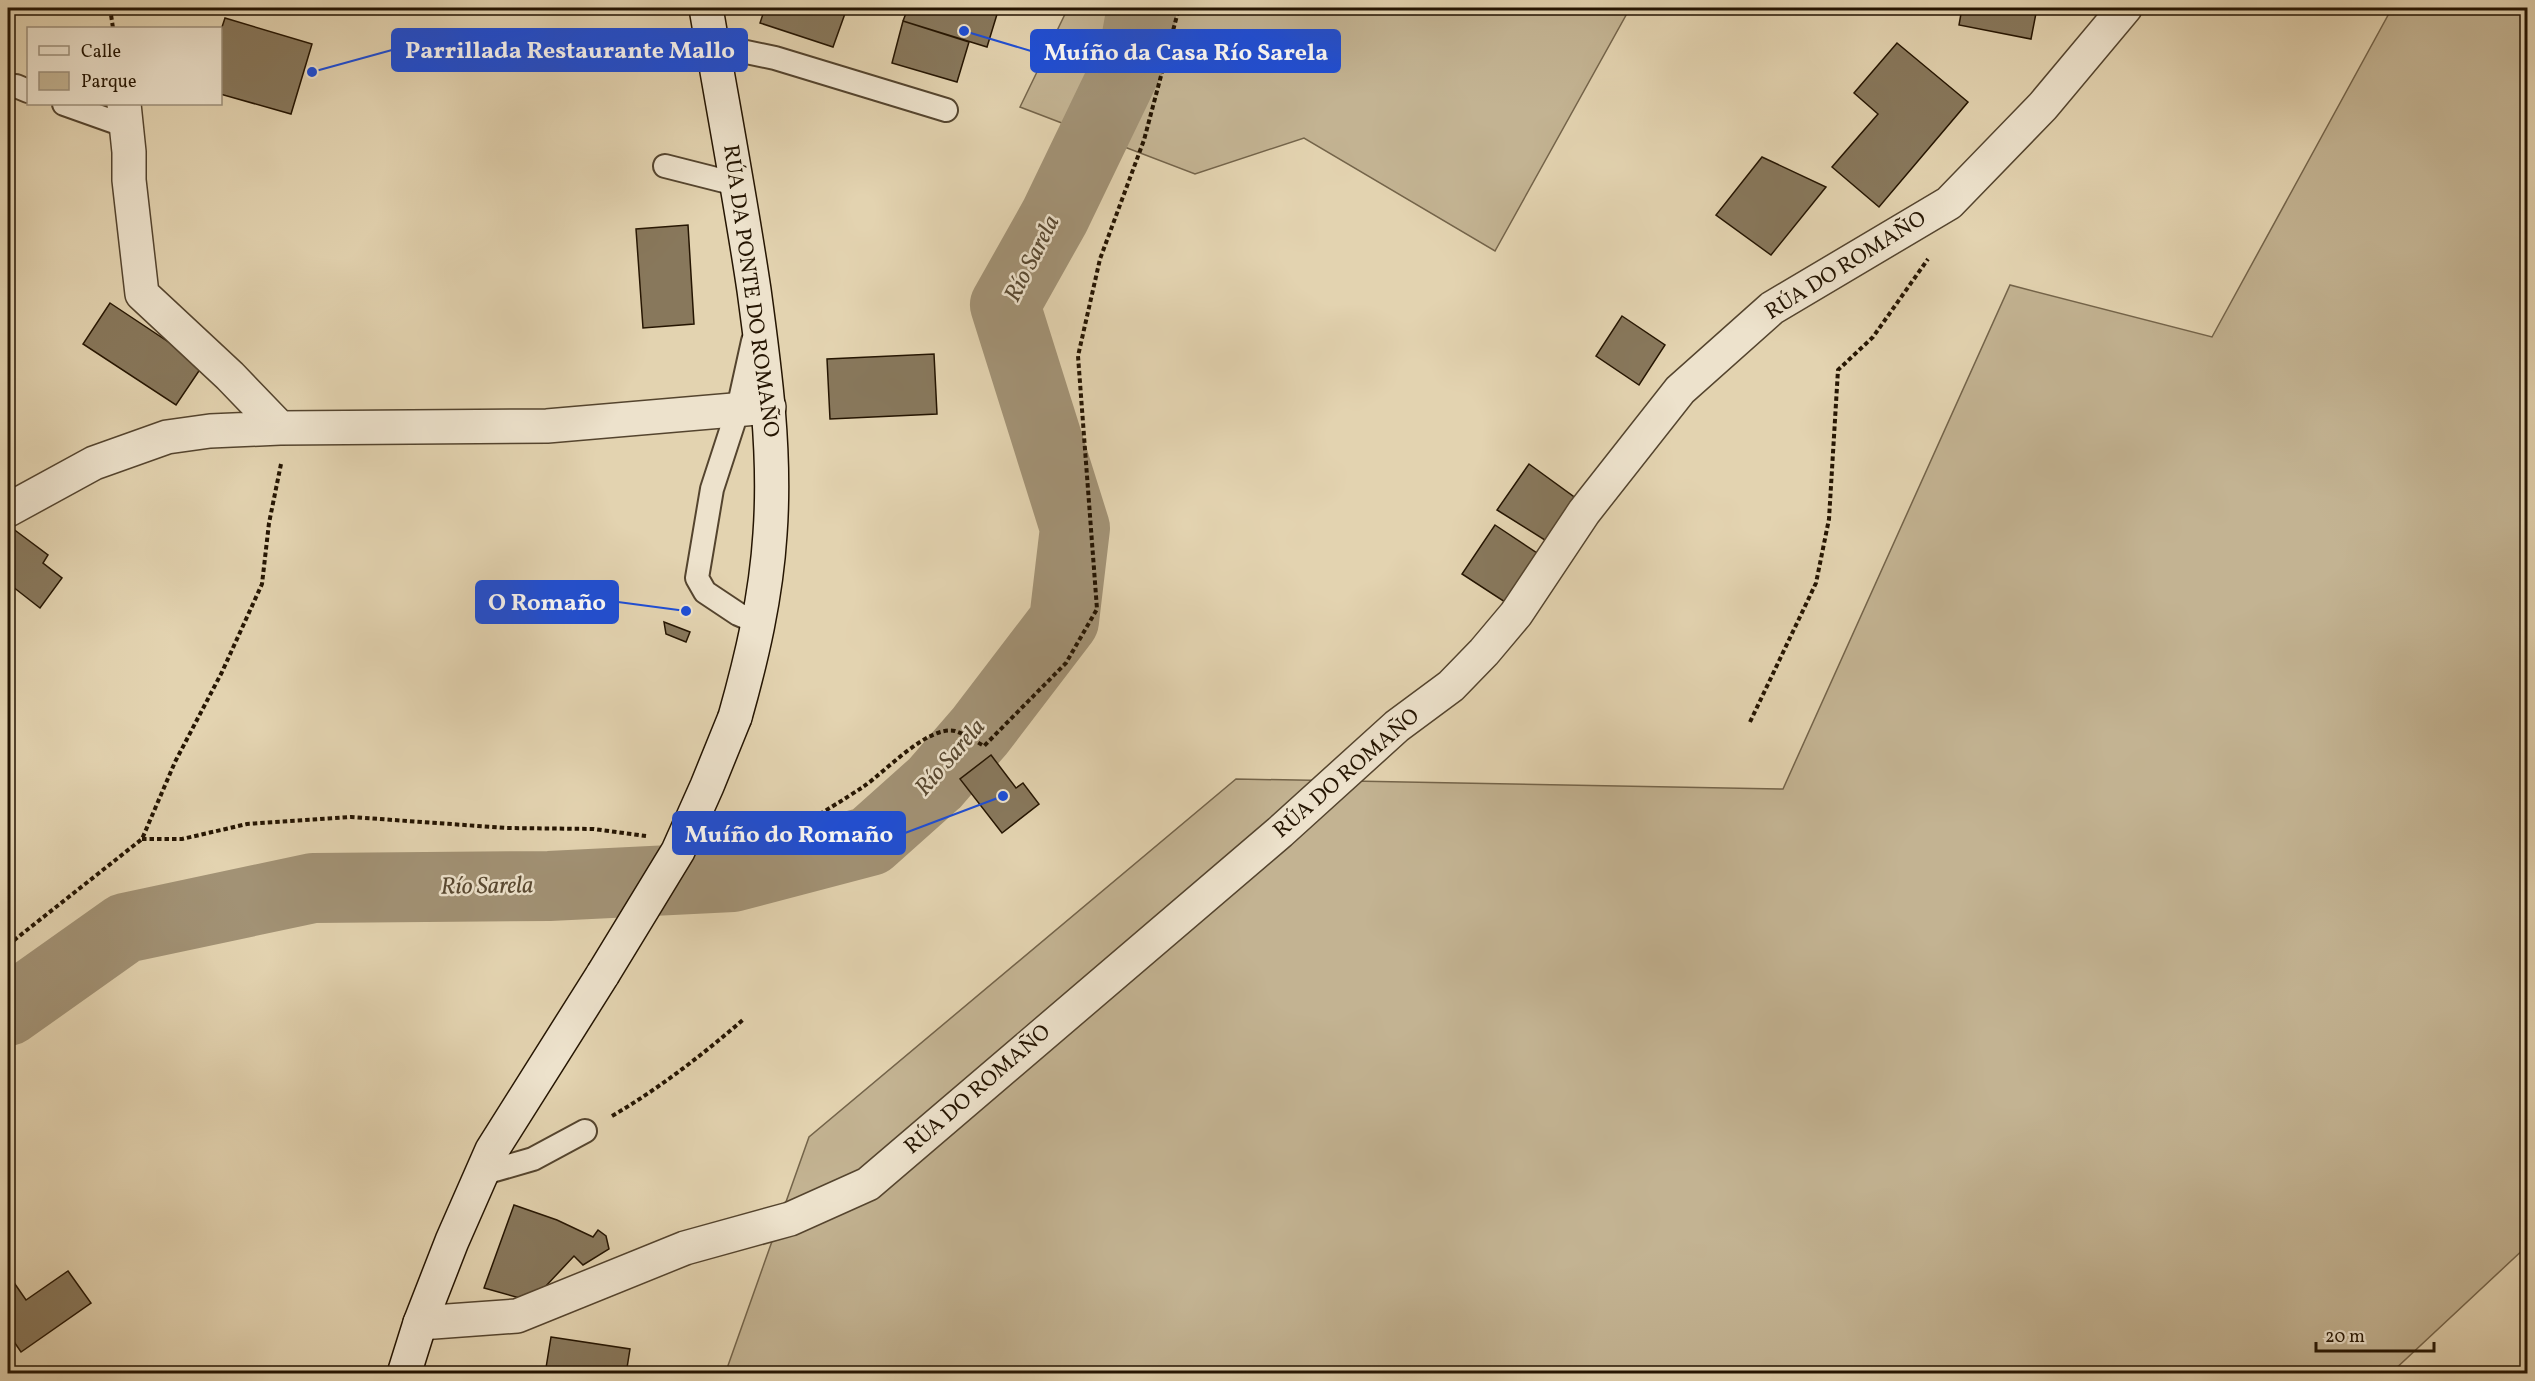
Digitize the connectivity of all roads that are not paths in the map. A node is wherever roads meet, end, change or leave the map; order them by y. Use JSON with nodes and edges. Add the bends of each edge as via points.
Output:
{"nodes":[{"id":1,"x":706,"y":8,"type":"edge"},
{"id":2,"x":2125,"y":8,"type":"edge"},
{"id":3,"x":713,"y":45,"type":"junction"},
{"id":4,"x":70,"y":105,"type":"edge"},
{"id":5,"x":946,"y":110,"type":"dead end"},
{"id":6,"x":125,"y":115,"type":"edge"},
{"id":7,"x":665,"y":166,"type":"dead end"},
{"id":8,"x":736,"y":184,"type":"junction"},
{"id":9,"x":754,"y":408,"type":"junction"},
{"id":10,"x":280,"y":428,"type":"junction"},
{"id":11,"x":8,"y":510,"type":"edge"},
{"id":12,"x":759,"y":623,"type":"junction"},
{"id":13,"x":585,"y":1131,"type":"road end"},
{"id":14,"x":481,"y":1174,"type":"junction"},
{"id":15,"x":420,"y":1323,"type":"junction"},
{"id":16,"x":404,"y":1374,"type":"edge"}],
"edges":[{"from":1,"to":3,"type":"street","name":"RÚA DA PONTE DO ROMAÑO"},
{"from":2,"to":15,"type":"street","name":"RÚA DO ROMAÑO","via":[[2043,106],[1949,203],[1772,308],[1680,390],[1584,512],[1516,614],[1451,686],[1397,726],[1280,832],[868,1184],[790,1219],[685,1248],[517,1316]]},
{"from":3,"to":5,"type":"lane","via":[[775,58]]},
{"from":3,"to":8,"type":"street","name":"RÚA DA PONTE DO ROMAÑO"},
{"from":4,"to":6,"type":"lane"},
{"from":6,"to":10,"type":"street","via":[[142,294]]},
{"from":7,"to":8,"type":"lane"},
{"from":8,"to":9,"type":"street","name":"RÚA DA PONTE DO ROMAÑO","via":[[757,314]]},
{"from":9,"to":10,"type":"street","via":[[547,426]]},
{"from":9,"to":12,"type":"street","name":"RÚA DA PONTE DO ROMAÑO","via":[[772,456],[770,534]]},
{"from":9,"to":12,"type":"lane","via":[[712,489],[697,578],[705,592]]},
{"from":10,"to":11,"type":"street","via":[[167,437],[94,463]]},
{"from":12,"to":14,"type":"street","name":"RÚA DA PONTE DO ROMAÑO","bridge":true,"via":[[735,717],[678,850],[492,1150]]},
{"from":13,"to":14,"type":"lane","via":[[533,1160]]},
{"from":14,"to":15,"type":"street"},
{"from":15,"to":16,"type":"street"}]}
